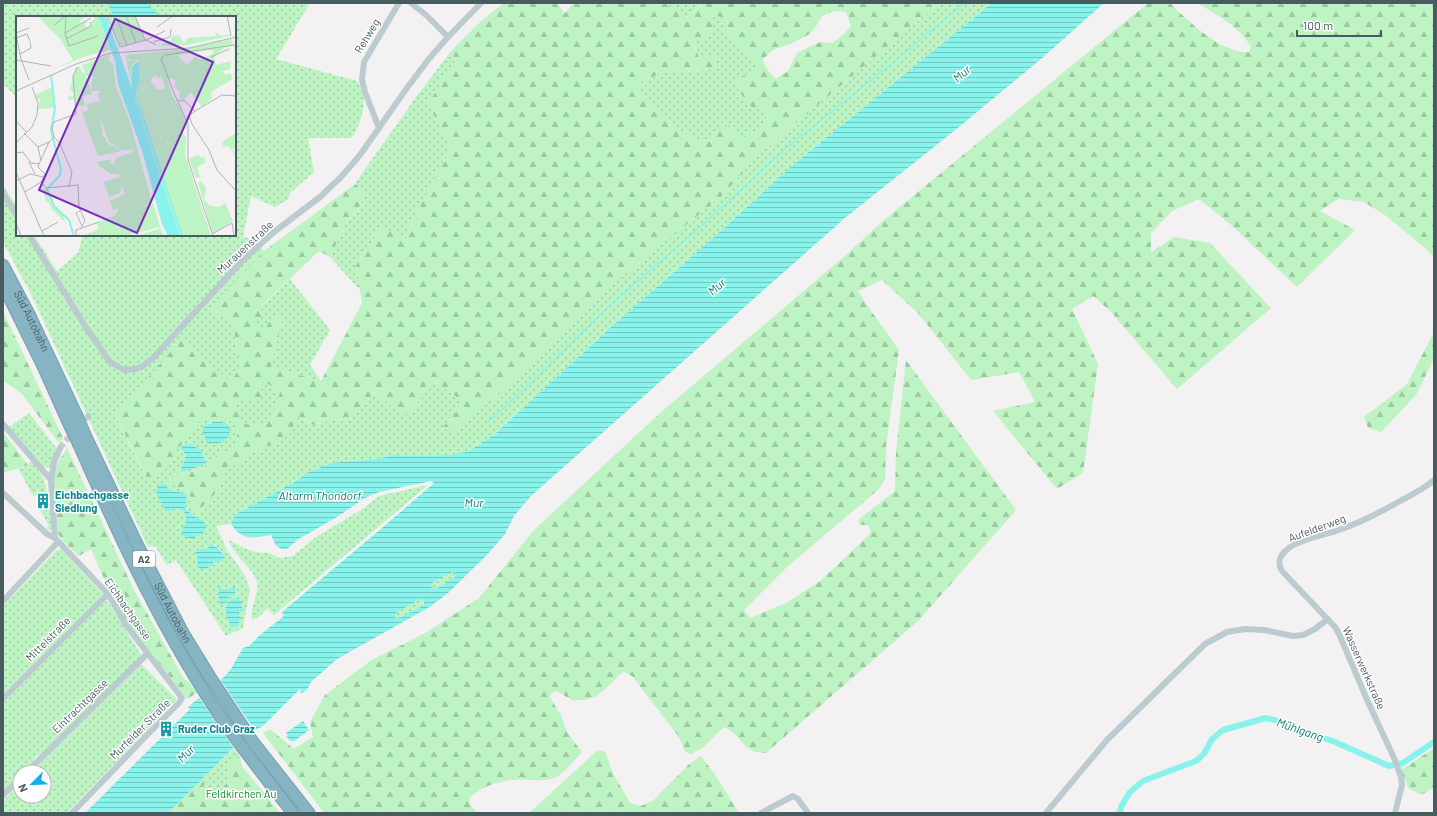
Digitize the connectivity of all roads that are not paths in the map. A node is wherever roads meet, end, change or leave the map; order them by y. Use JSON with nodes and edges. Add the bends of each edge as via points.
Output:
{"nodes":[{"id":1,"x":399,"y":3,"type":"edge"},
{"id":2,"x":411,"y":3,"type":"edge"},
{"id":3,"x":481,"y":3,"type":"edge"},
{"id":4,"x":448,"y":37,"type":"junction"},
{"id":5,"x":379,"y":128,"type":"junction"},
{"id":6,"x":3,"y":192,"type":"edge"},
{"id":7,"x":16,"y":214,"type":"edge"},
{"id":8,"x":30,"y":236,"type":"edge"},
{"id":9,"x":3,"y":265,"type":"edge"},
{"id":10,"x":3,"y":285,"type":"edge"},
{"id":11,"x":80,"y":418,"type":"junction"},
{"id":12,"x":3,"y":424,"type":"edge"},
{"id":13,"x":82,"y":441,"type":"junction"},
{"id":14,"x":60,"y":448,"type":"tunnel mouth"},
{"id":15,"x":51,"y":480,"type":"junction"},
{"id":16,"x":1434,"y":480,"type":"edge"},
{"id":17,"x":3,"y":493,"type":"edge"},
{"id":18,"x":57,"y":540,"type":"junction"},
{"id":19,"x":108,"y":594,"type":"junction"},
{"id":20,"x":3,"y":601,"type":"edge"},
{"id":21,"x":1328,"y":619,"type":"junction"},
{"id":22,"x":147,"y":654,"type":"junction"},
{"id":23,"x":3,"y":699,"type":"edge"},
{"id":24,"x":35,"y":764,"type":"edge"},
{"id":25,"x":12,"y":787,"type":"edge"},
{"id":26,"x":3,"y":795,"type":"edge"},
{"id":27,"x":72,"y":813,"type":"edge"},
{"id":28,"x":293,"y":813,"type":"edge"},
{"id":29,"x":309,"y":813,"type":"edge"},
{"id":30,"x":761,"y":813,"type":"edge"},
{"id":31,"x":808,"y":813,"type":"edge"},
{"id":32,"x":1046,"y":813,"type":"edge"},
{"id":33,"x":1394,"y":813,"type":"edge"}],
"edges":[{"from":1,"to":5,"type":"street","name":"Rehweg","via":[[364,62],[362,80]]},
{"from":2,"to":4,"type":"street"},
{"from":3,"to":4,"type":"street","name":"Murauenstraße"},
{"from":4,"to":5,"type":"street","name":"Murauenstraße"},
{"from":5,"to":8,"type":"street","name":"Murauenstraße","via":[[342,176],[243,260],[153,358],[136,369],[124,370],[110,362]]},
{"from":6,"to":7,"type":"street"},
{"from":9,"to":11,"type":"highway","name":"Süd Autobahn","number":"A2"},
{"from":10,"to":11,"type":"highway","name":"Süd Autobahn","number":"A2","via":[[43,366]]},
{"from":11,"to":13,"type":"highway","name":"Süd Autobahn","number":"A2","bridge":true},
{"from":12,"to":15,"type":"street"},
{"from":13,"to":28,"type":"highway","name":"Süd Autobahn","number":"A2","via":[[104,503],[152,601],[200,685],[244,750]]},
{"from":13,"to":29,"type":"highway","name":"Süd Autobahn","number":"A2","via":[[183,633],[253,742]]},
{"from":14,"to":15,"type":"street"},
{"from":15,"to":18,"type":"street"},
{"from":16,"to":21,"type":"street","name":"Aufelderweg","via":[[1421,490],[1366,520],[1298,543],[1280,556],[1279,566],[1282,571]]},
{"from":17,"to":18,"type":"street","name":"Eichbachgasse","via":[[47,534]]},
{"from":18,"to":19,"type":"street","name":"Eichbachgasse"},
{"from":18,"to":20,"type":"street"},
{"from":19,"to":22,"type":"street","name":"Eichbachgasse"},
{"from":19,"to":23,"type":"street","name":"Mittelstraße"},
{"from":21,"to":32,"type":"street","name":"Wasserwerkstraße","via":[[1309,633],[1298,637],[1245,629],[1227,632],[1205,644],[1107,740]]},
{"from":21,"to":33,"type":"street","name":"Wasserwerkstraße","via":[[1340,636],[1399,770],[1402,785]]},
{"from":22,"to":24,"type":"street","name":"Eintrachtgasse"},
{"from":22,"to":27,"type":"street","name":"Murfelder Straße","via":[[182,698],[181,701]]},
{"from":25,"to":26,"type":"street"},
{"from":30,"to":31,"type":"street","via":[[793,796]]}]}
